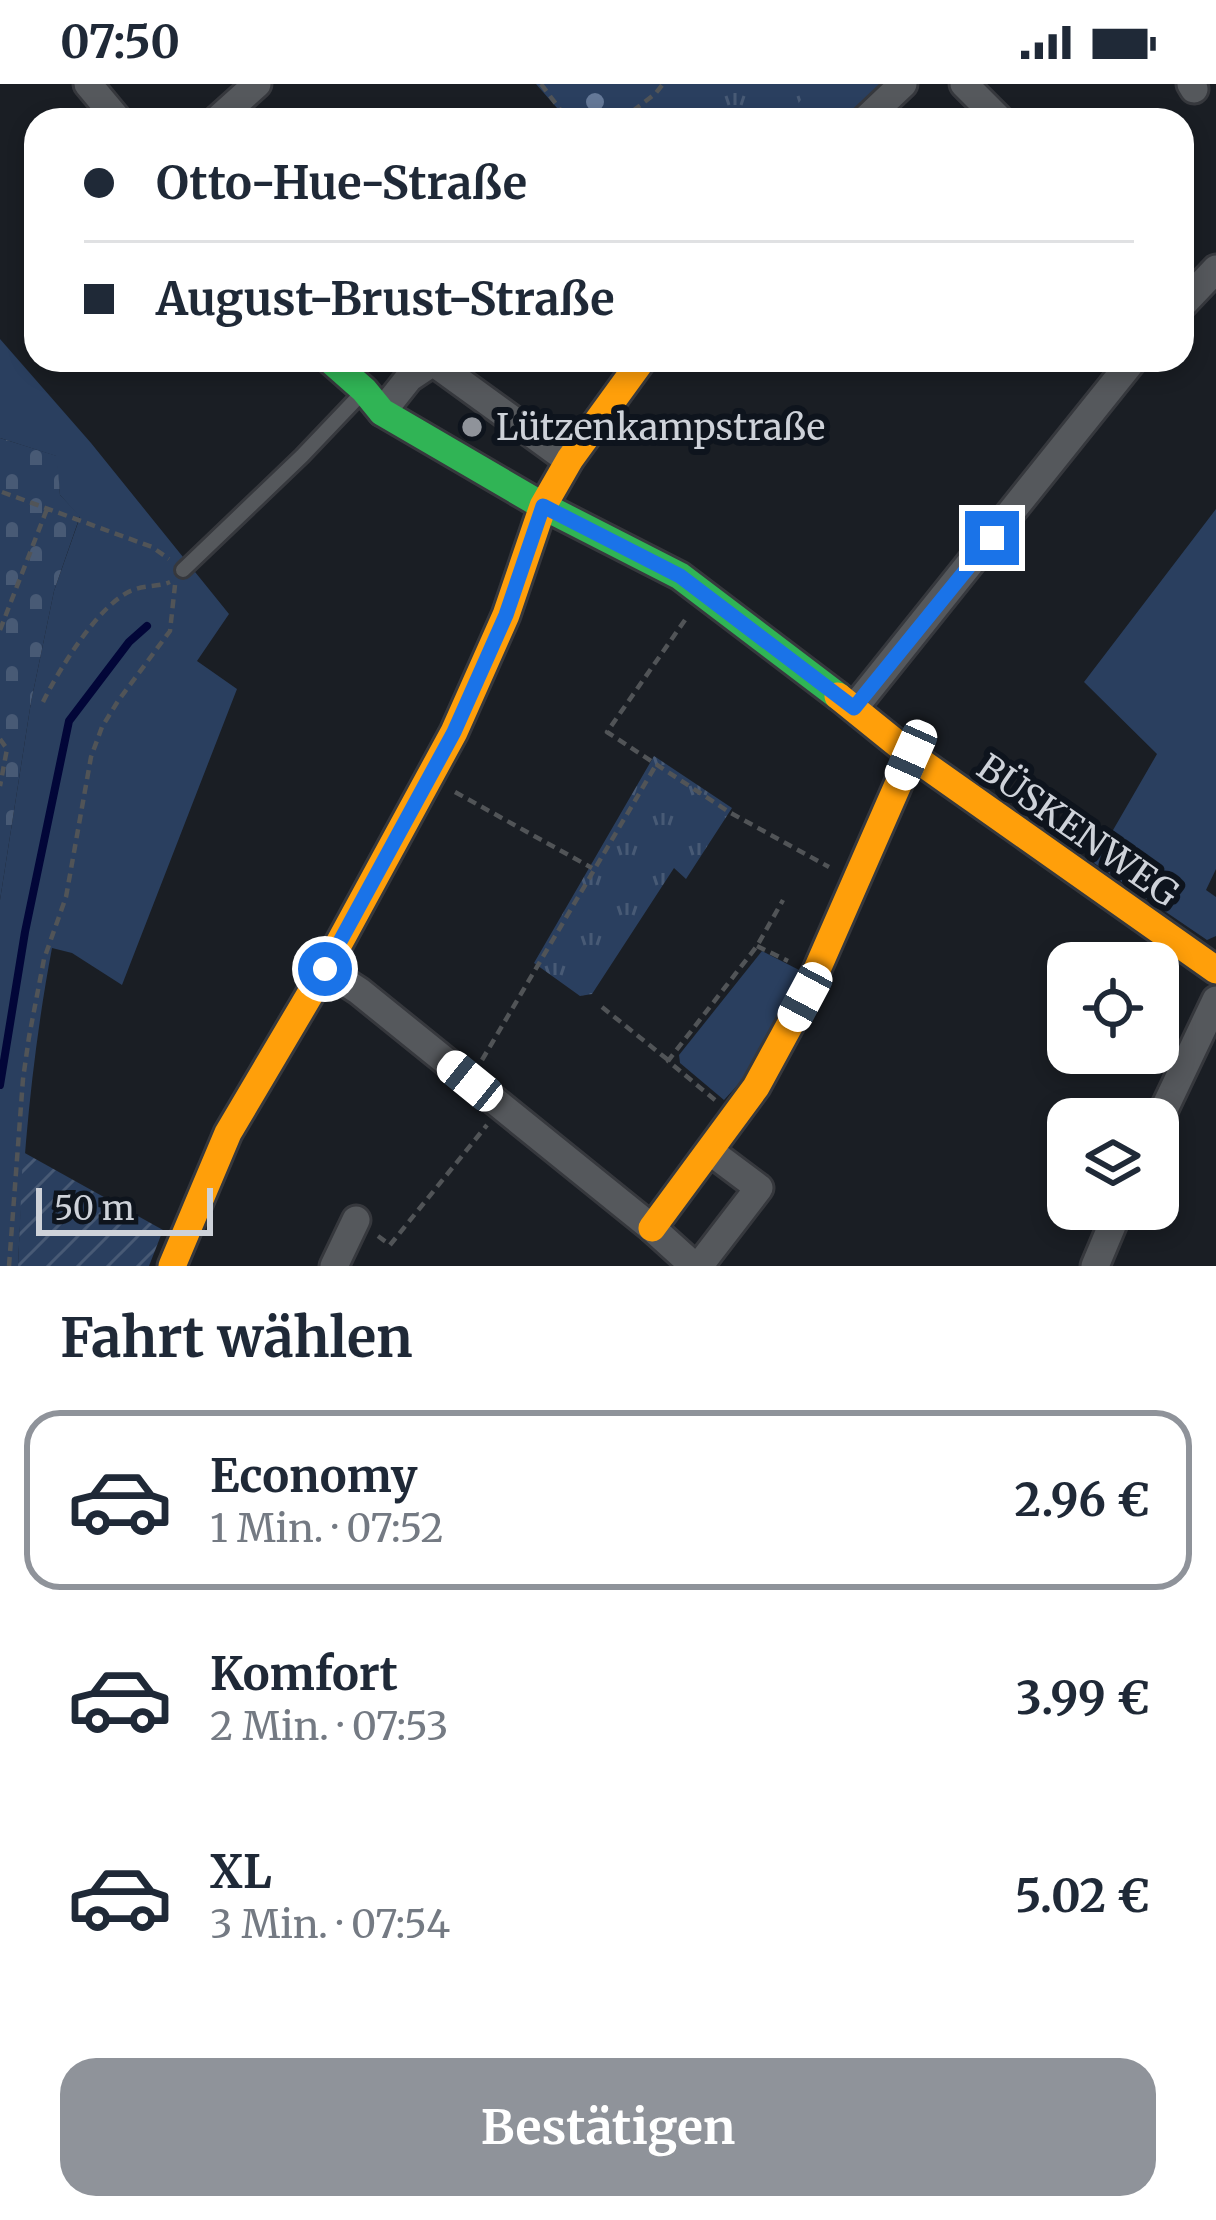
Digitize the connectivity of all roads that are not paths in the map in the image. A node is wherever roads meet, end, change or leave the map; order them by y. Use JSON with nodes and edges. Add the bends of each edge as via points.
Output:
{"nodes":[{"id":1,"x":88,"y":84,"type":"edge"},
{"id":2,"x":257,"y":84,"type":"edge"},
{"id":3,"x":903,"y":84,"type":"edge"},
{"id":4,"x":964,"y":84,"type":"edge"},
{"id":5,"x":108,"y":108,"type":"edge"},
{"id":6,"x":230,"y":108,"type":"edge"},
{"id":7,"x":878,"y":108,"type":"edge"},
{"id":8,"x":988,"y":108,"type":"edge"},
{"id":9,"x":343,"y":372,"type":"edge"},
{"id":10,"x":417,"y":372,"type":"edge"},
{"id":11,"x":446,"y":372,"type":"edge"},
{"id":12,"x":633,"y":372,"type":"edge"},
{"id":13,"x":1123,"y":372,"type":"edge"},
{"id":14,"x":373,"y":401,"type":"junction"},
{"id":15,"x":570,"y":459,"type":"junction"},
{"id":16,"x":543,"y":506,"type":"junction"},
{"id":17,"x":179,"y":574,"type":"road end"},
{"id":18,"x":854,"y":708,"type":"junction"},
{"id":19,"x":911,"y":755,"type":"junction"},
{"id":20,"x":325,"y":969,"type":"junction"},
{"id":21,"x":1216,"y":970,"type":"edge"},
{"id":22,"x":1216,"y":1000,"type":"edge"},
{"id":23,"x":1169,"y":1098,"type":"edge"},
{"id":24,"x":711,"y":1152,"type":"junction"},
{"id":25,"x":356,"y":1220,"type":"road end"},
{"id":26,"x":652,"y":1228,"type":"junction"},
{"id":27,"x":1110,"y":1230,"type":"edge"},
{"id":28,"x":172,"y":1266,"type":"edge"},
{"id":29,"x":334,"y":1266,"type":"edge"},
{"id":30,"x":696,"y":1266,"type":"edge"},
{"id":31,"x":1094,"y":1266,"type":"edge"}],
"edges":[{"from":1,"to":5,"type":"street"},
{"from":2,"to":6,"type":"street"},
{"from":3,"to":7,"type":"street"},
{"from":4,"to":8,"type":"street"},
{"from":9,"to":14,"type":"street"},
{"from":10,"to":14,"type":"street"},
{"from":11,"to":15,"type":"street"},
{"from":12,"to":15,"type":"street"},
{"from":13,"to":18,"type":"street"},
{"from":14,"to":16,"type":"street"},
{"from":14,"to":17,"type":"lane","via":[[302,456]]},
{"from":15,"to":16,"type":"street"},
{"from":16,"to":18,"type":"street","name":"BÜSKENWEG","via":[[680,576]]},
{"from":16,"to":20,"type":"street","via":[[454,732]]},
{"from":18,"to":19,"type":"street","name":"BÜSKENWEG"},
{"from":19,"to":21,"type":"street","name":"BÜSKENWEG"},
{"from":19,"to":24,"type":"street","via":[[757,1088]]},
{"from":20,"to":26,"type":"street"},
{"from":20,"to":28,"type":"street","via":[[228,1133]]},
{"from":22,"to":23,"type":"street"},
{"from":24,"to":26,"type":"street"},
{"from":24,"to":30,"type":"street","via":[[759,1188]]},
{"from":25,"to":29,"type":"street"},
{"from":26,"to":30,"type":"street"},
{"from":27,"to":31,"type":"street"}]}
